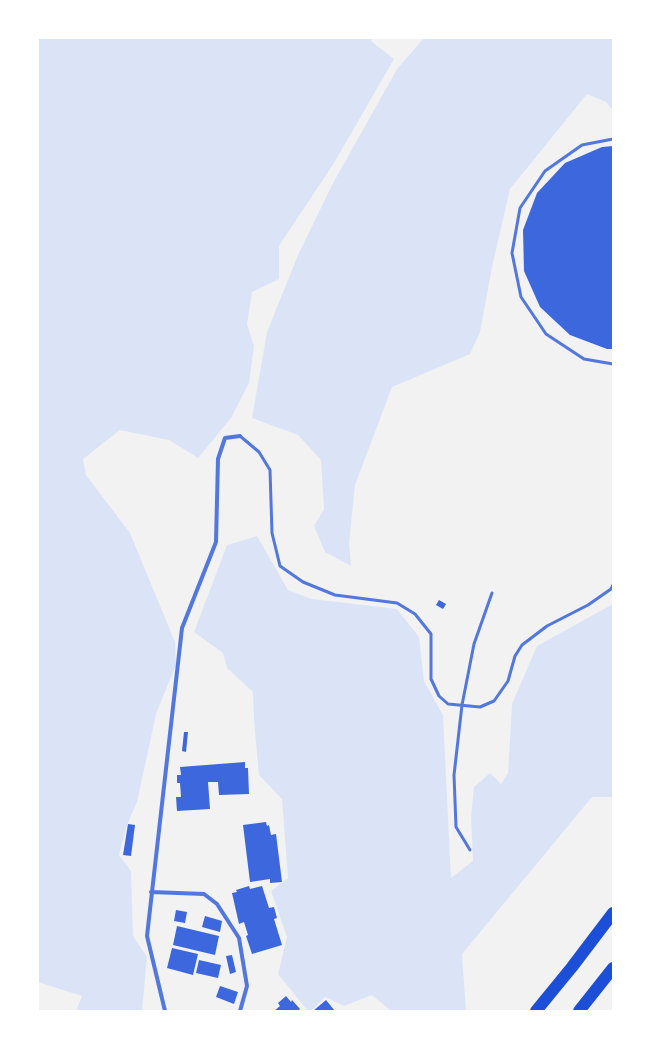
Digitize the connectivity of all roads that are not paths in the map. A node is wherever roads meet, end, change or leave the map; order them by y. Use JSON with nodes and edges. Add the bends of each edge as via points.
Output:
{"nodes":[{"id":1,"x":613,"y":139,"type":"edge"},
{"id":2,"x":613,"y":364,"type":"edge"},
{"id":3,"x":240,"y":436,"type":"joint"},
{"id":4,"x":613,"y":586,"type":"edge"},
{"id":5,"x":492,"y":593,"type":"dead end"},
{"id":6,"x":462,"y":705,"type":"junction"},
{"id":7,"x":470,"y":850,"type":"dead end"},
{"id":8,"x":151,"y":892,"type":"junction"},
{"id":9,"x":613,"y":913,"type":"edge"},
{"id":10,"x":613,"y":968,"type":"edge"},
{"id":11,"x":165,"y":1011,"type":"edge"},
{"id":12,"x":240,"y":1011,"type":"edge"},
{"id":13,"x":536,"y":1011,"type":"edge"},
{"id":14,"x":579,"y":1011,"type":"edge"}],
"edges":[{"from":1,"to":2,"type":"lane","via":[[582,145],[545,171],[520,208],[512,253],[521,297],[546,334],[584,359]]},
{"from":3,"to":6,"type":"lane","via":[[259,452],[270,470],[272,533],[280,566],[303,582],[335,595],[397,603],[415,614],[431,634],[431,679],[439,696],[448,704]]},
{"from":3,"to":8,"type":"street","via":[[225,438],[218,459],[216,542],[182,628]]},
{"from":4,"to":6,"type":"lane","via":[[588,605],[547,626],[522,645],[515,656],[508,681],[494,701],[480,707]]},
{"from":5,"to":6,"type":"lane","via":[[474,644]]},
{"from":6,"to":7,"type":"lane","via":[[454,775],[456,827]]},
{"from":8,"to":11,"type":"street","via":[[146,936]]},
{"from":8,"to":12,"type":"street","via":[[204,894],[217,904],[239,938],[247,986]]},
{"from":9,"to":13,"type":"highway"},
{"from":10,"to":14,"type":"highway"}]}
